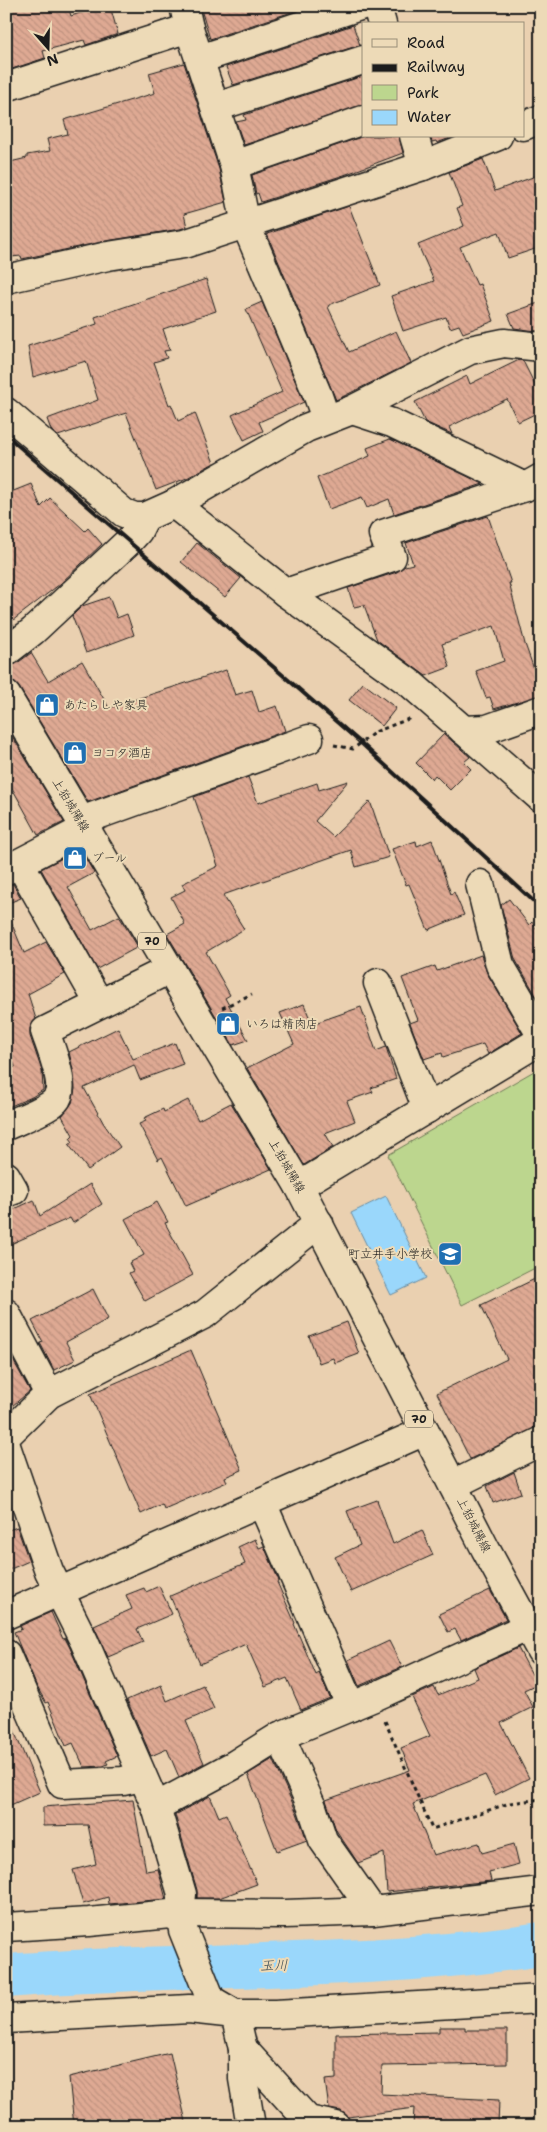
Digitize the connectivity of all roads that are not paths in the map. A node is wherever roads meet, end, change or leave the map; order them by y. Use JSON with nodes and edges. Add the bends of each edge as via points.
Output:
{"nodes":[{"id":1,"x":360,"y":6,"type":"edge"},
{"id":2,"x":377,"y":6,"type":"edge"},
{"id":3,"x":187,"y":17,"type":"edge"},
{"id":4,"x":381,"y":22,"type":"edge"},
{"id":5,"x":200,"y":59,"type":"junction"},
{"id":6,"x":362,"y":60,"type":"edge"},
{"id":7,"x":6,"y":87,"type":"edge"},
{"id":8,"x":216,"y":108,"type":"junction"},
{"id":9,"x":541,"y":119,"type":"edge"},
{"id":10,"x":362,"y":120,"type":"edge"},
{"id":11,"x":524,"y":126,"type":"edge"},
{"id":12,"x":415,"y":138,"type":"edge"},
{"id":13,"x":493,"y":138,"type":"edge"},
{"id":14,"x":234,"y":164,"type":"junction"},
{"id":15,"x":423,"y":166,"type":"junction"},
{"id":16,"x":246,"y":225,"type":"junction"},
{"id":17,"x":6,"y":279,"type":"edge"},
{"id":18,"x":541,"y":347,"type":"edge"},
{"id":19,"x":352,"y":410,"type":"junction"},
{"id":20,"x":6,"y":412,"type":"edge"},
{"id":21,"x":326,"y":419,"type":"junction"},
{"id":22,"x":533,"y":483,"type":"edge"},
{"id":23,"x":174,"y":504,"type":"junction"},
{"id":24,"x":145,"y":517,"type":"junction"},
{"id":25,"x":286,"y":593,"type":"junction"},
{"id":26,"x":6,"y":652,"type":"edge"},
{"id":27,"x":6,"y":695,"type":"edge"},
{"id":28,"x":541,"y":710,"type":"edge"},
{"id":29,"x":463,"y":730,"type":"junction"},
{"id":30,"x":309,"y":739,"type":"road end"},
{"id":31,"x":541,"y":798,"type":"edge"},
{"id":32,"x":84,"y":826,"type":"junction"},
{"id":33,"x":13,"y":867,"type":"edge"},
{"id":34,"x":480,"y":884,"type":"dead end"},
{"id":35,"x":170,"y":969,"type":"junction"},
{"id":36,"x":378,"y":983,"type":"dead end"},
{"id":37,"x":99,"y":1004,"type":"junction"},
{"id":38,"x":541,"y":1035,"type":"edge"},
{"id":39,"x":541,"y":1040,"type":"edge"},
{"id":40,"x":427,"y":1109,"type":"junction"},
{"id":41,"x":6,"y":1126,"type":"edge"},
{"id":42,"x":6,"y":1176,"type":"edge"},
{"id":43,"x":299,"y":1186,"type":"junction"},
{"id":44,"x":6,"y":1193,"type":"edge"},
{"id":45,"x":318,"y":1223,"type":"junction"},
{"id":46,"x":6,"y":1313,"type":"edge"},
{"id":47,"x":49,"y":1394,"type":"junction"},
{"id":48,"x":425,"y":1431,"type":"junction"},
{"id":49,"x":6,"y":1436,"type":"edge"},
{"id":50,"x":541,"y":1442,"type":"edge"},
{"id":51,"x":6,"y":1446,"type":"edge"},
{"id":52,"x":453,"y":1485,"type":"junction"},
{"id":53,"x":262,"y":1503,"type":"junction"},
{"id":54,"x":60,"y":1592,"type":"junction"},
{"id":55,"x":6,"y":1615,"type":"edge"},
{"id":56,"x":527,"y":1627,"type":"junction"},
{"id":57,"x":541,"y":1651,"type":"edge"},
{"id":58,"x":6,"y":1654,"type":"edge"},
{"id":59,"x":362,"y":1702,"type":"junction"},
{"id":60,"x":280,"y":1736,"type":"junction"},
{"id":61,"x":142,"y":1777,"type":"junction"},
{"id":62,"x":156,"y":1807,"type":"junction"},
{"id":63,"x":541,"y":1891,"type":"edge"},
{"id":64,"x":373,"y":1911,"type":"junction"},
{"id":65,"x":182,"y":1921,"type":"junction"},
{"id":66,"x":6,"y":1927,"type":"edge"},
{"id":67,"x":541,"y":1999,"type":"edge"},
{"id":68,"x":235,"y":2014,"type":"junction"},
{"id":69,"x":6,"y":2018,"type":"edge"},
{"id":70,"x":243,"y":2049,"type":"junction"},
{"id":71,"x":251,"y":2126,"type":"edge"},
{"id":72,"x":336,"y":2126,"type":"edge"}],
"edges":[{"from":1,"to":5,"type":"street"},
{"from":2,"to":4,"type":"street"},
{"from":3,"to":5,"type":"street"},
{"from":3,"to":7,"type":"street"},
{"from":5,"to":8,"type":"street"},
{"from":6,"to":8,"type":"street"},
{"from":8,"to":14,"type":"street"},
{"from":9,"to":11,"type":"street"},
{"from":10,"to":14,"type":"street"},
{"from":12,"to":15,"type":"street"},
{"from":13,"to":15,"type":"street"},
{"from":14,"to":16,"type":"street"},
{"from":15,"to":16,"type":"street"},
{"from":16,"to":17,"type":"street","via":[[184,244],[108,256]]},
{"from":16,"to":21,"type":"street"},
{"from":18,"to":19,"type":"street","via":[[504,343],[470,350]]},
{"from":19,"to":21,"type":"street"},
{"from":19,"to":22,"type":"street","via":[[392,423]]},
{"from":20,"to":24,"type":"street","via":[[124,513]]},
{"from":21,"to":23,"type":"street"},
{"from":22,"to":25,"type":"street","via":[[383,534],[392,557]]},
{"from":23,"to":24,"type":"street"},
{"from":23,"to":25,"type":"street"},
{"from":24,"to":26,"type":"street","via":[[128,542]]},
{"from":25,"to":29,"type":"street","via":[[411,684]]},
{"from":27,"to":32,"type":"street","name":"上狛城陽線","number":"70"},
{"from":28,"to":29,"type":"street","via":[[487,729]]},
{"from":29,"to":31,"type":"street"},
{"from":30,"to":32,"type":"street","via":[[92,817]]},
{"from":32,"to":33,"type":"street"},
{"from":32,"to":35,"type":"street","name":"上狛城陽線","number":"70"},
{"from":33,"to":37,"type":"street"},
{"from":34,"to":38,"type":"street","via":[[500,965]]},
{"from":35,"to":37,"type":"street"},
{"from":35,"to":43,"type":"street","name":"上狛城陽線","number":"70"},
{"from":36,"to":40,"type":"street"},
{"from":37,"to":41,"type":"street","via":[[45,1031],[60,1083],[60,1095],[51,1104]]},
{"from":39,"to":40,"type":"street"},
{"from":40,"to":43,"type":"street"},
{"from":42,"to":44,"type":"street","via":[[14,1190]]},
{"from":43,"to":45,"type":"street","name":"上狛城陽線","number":"70"},
{"from":45,"to":47,"type":"street","via":[[205,1314]]},
{"from":45,"to":48,"type":"street","name":"上狛城陽線","number":"70"},
{"from":46,"to":47,"type":"street"},
{"from":47,"to":49,"type":"street"},
{"from":48,"to":52,"type":"street","name":"上狛城陽線","number":"70"},
{"from":48,"to":53,"type":"street"},
{"from":50,"to":52,"type":"street"},
{"from":51,"to":54,"type":"street","via":[[49,1571]]},
{"from":52,"to":56,"type":"street","name":"上狛城陽線","number":"70"},
{"from":53,"to":54,"type":"street"},
{"from":53,"to":59,"type":"street"},
{"from":54,"to":55,"type":"street"},
{"from":54,"to":61,"type":"street"},
{"from":56,"to":57,"type":"street","name":"上狛城陽線","number":"70"},
{"from":56,"to":59,"type":"street"},
{"from":58,"to":61,"type":"street","via":[[62,1784]]},
{"from":59,"to":60,"type":"street"},
{"from":60,"to":62,"type":"street"},
{"from":60,"to":64,"type":"street","via":[[324,1840]]},
{"from":61,"to":62,"type":"street"},
{"from":62,"to":65,"type":"street","via":[[182,1894]]},
{"from":63,"to":64,"type":"street"},
{"from":64,"to":65,"type":"street"},
{"from":65,"to":66,"type":"street"},
{"from":65,"to":68,"type":"street","via":[[211,2000]]},
{"from":67,"to":68,"type":"street"},
{"from":68,"to":69,"type":"street","via":[[189,2009]]},
{"from":68,"to":70,"type":"street"},
{"from":70,"to":71,"type":"street","via":[[243,2079]]},
{"from":70,"to":72,"type":"street","via":[[308,2120]]}]}
